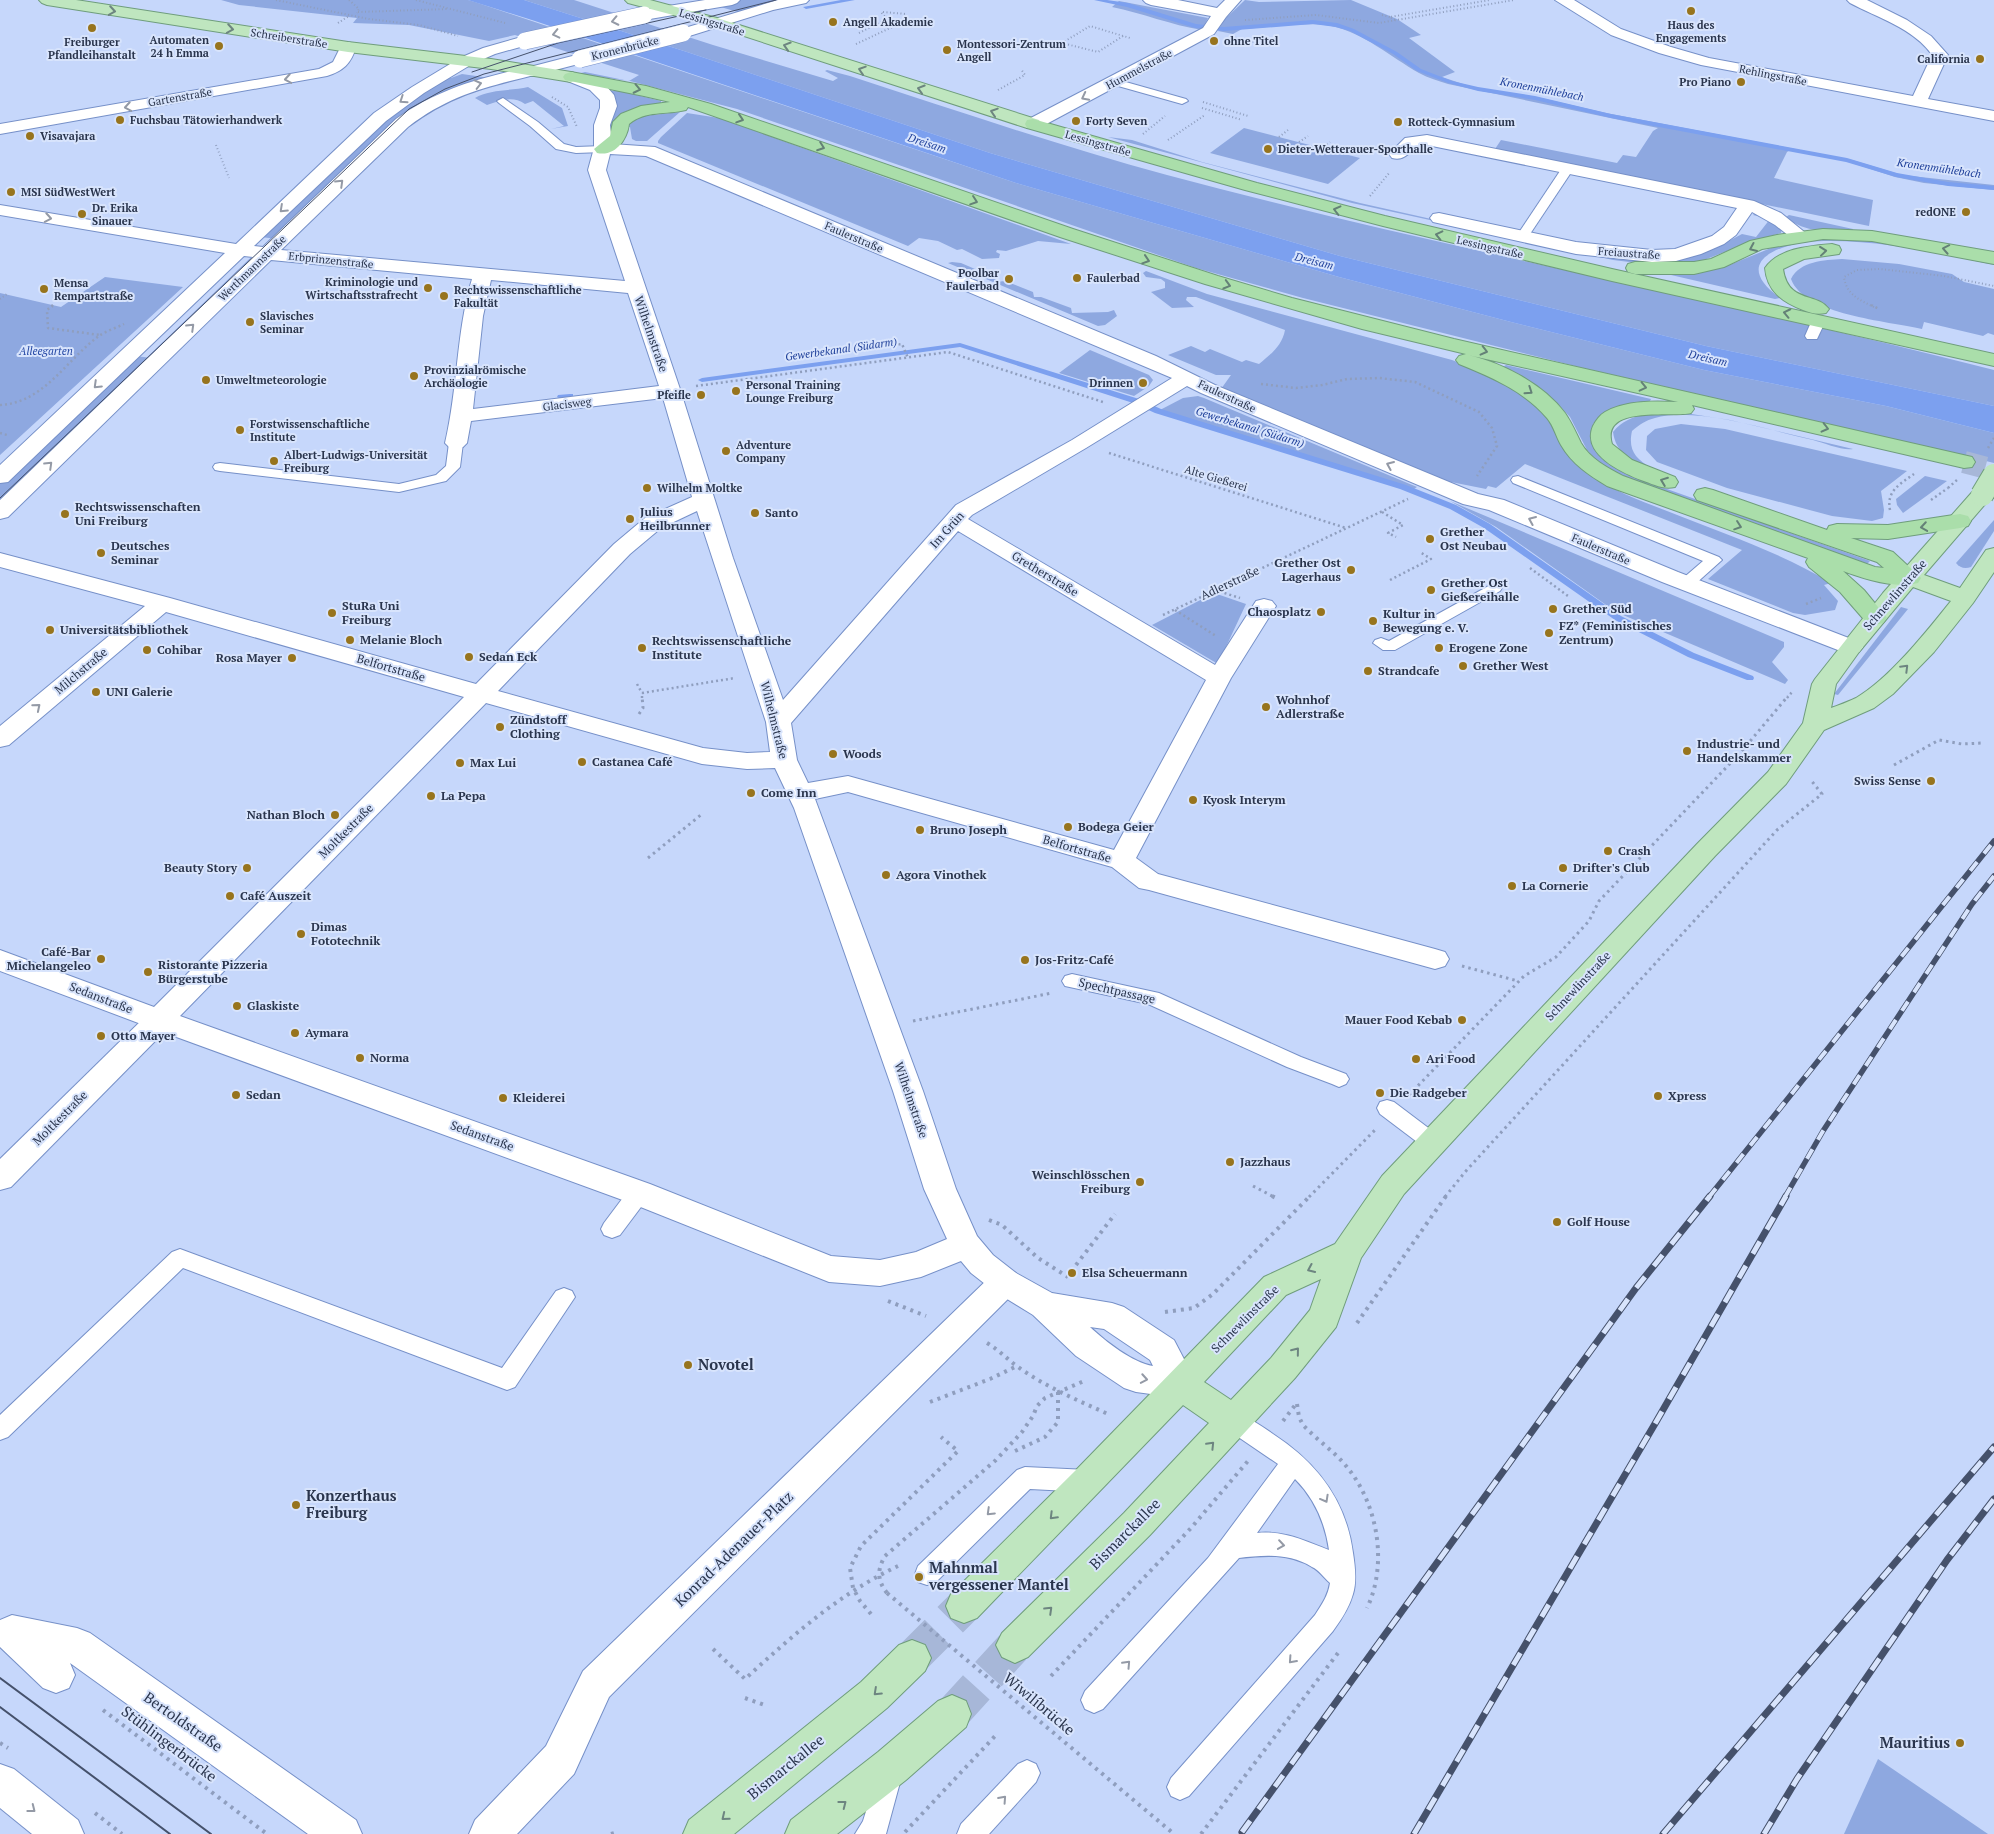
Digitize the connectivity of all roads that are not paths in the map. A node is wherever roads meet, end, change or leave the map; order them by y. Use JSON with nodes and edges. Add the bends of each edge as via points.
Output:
{"nodes":[{"id":1,"x":46,"y":0,"type":"edge"},
{"id":2,"x":633,"y":0,"type":"edge"},
{"id":3,"x":732,"y":0,"type":"edge"},
{"id":4,"x":801,"y":0,"type":"edge"},
{"id":5,"x":1152,"y":0,"type":"edge"},
{"id":6,"x":1233,"y":0,"type":"edge"},
{"id":7,"x":1563,"y":0,"type":"edge"},
{"id":8,"x":1855,"y":0,"type":"edge"},
{"id":9,"x":770,"y":6,"type":"junction"},
{"id":10,"x":670,"y":10,"type":"junction"},
{"id":11,"x":718,"y":23,"type":"junction"},
{"id":12,"x":1214,"y":23,"type":"junction"},
{"id":13,"x":689,"y":27,"type":"junction"},
{"id":14,"x":761,"y":38,"type":"junction"},
{"id":15,"x":521,"y":42,"type":"junction"},
{"id":16,"x":348,"y":47,"type":"junction"},
{"id":17,"x":466,"y":61,"type":"junction"},
{"id":18,"x":495,"y":65,"type":"junction"},
{"id":19,"x":532,"y":71,"type":"junction"},
{"id":20,"x":571,"y":77,"type":"junction"},
{"id":21,"x":1115,"y":82,"type":"junction"},
{"id":22,"x":503,"y":101,"type":"dead end"},
{"id":23,"x":1182,"y":101,"type":"road end"},
{"id":24,"x":1920,"y":101,"type":"junction"},
{"id":25,"x":705,"y":107,"type":"junction"},
{"id":26,"x":1994,"y":116,"type":"edge"},
{"id":27,"x":1033,"y":124,"type":"junction"},
{"id":28,"x":0,"y":129,"type":"edge"},
{"id":29,"x":603,"y":149,"type":"junction"},
{"id":30,"x":1398,"y":154,"type":"road end"},
{"id":31,"x":1568,"y":168,"type":"junction"},
{"id":32,"x":1748,"y":205,"type":"junction"},
{"id":33,"x":0,"y":210,"type":"edge"},
{"id":34,"x":1439,"y":218,"type":"dead end"},
{"id":35,"x":1800,"y":235,"type":"junction"},
{"id":36,"x":1522,"y":237,"type":"junction"},
{"id":37,"x":240,"y":250,"type":"junction"},
{"id":38,"x":268,"y":253,"type":"junction"},
{"id":39,"x":1994,"y":258,"type":"edge"},
{"id":40,"x":1569,"y":265,"type":"junction"},
{"id":41,"x":1994,"y":272,"type":"edge"},
{"id":42,"x":483,"y":275,"type":"junction"},
{"id":43,"x":636,"y":288,"type":"junction"},
{"id":44,"x":1352,"y":320,"type":"junction"},
{"id":45,"x":1920,"y":343,"type":"junction"},
{"id":46,"x":1994,"y":360,"type":"edge"},
{"id":47,"x":1187,"y":377,"type":"junction"},
{"id":48,"x":670,"y":390,"type":"junction"},
{"id":49,"x":463,"y":416,"type":"junction"},
{"id":50,"x":1778,"y":417,"type":"junction"},
{"id":51,"x":456,"y":442,"type":"joint"},
{"id":52,"x":1964,"y":462,"type":"tunnel mouth"},
{"id":53,"x":220,"y":467,"type":"dead end"},
{"id":54,"x":1994,"y":475,"type":"edge"},
{"id":55,"x":0,"y":477,"type":"edge"},
{"id":56,"x":1518,"y":480,"type":"dead end"},
{"id":57,"x":703,"y":500,"type":"junction"},
{"id":58,"x":0,"y":512,"type":"edge"},
{"id":59,"x":955,"y":520,"type":"junction"},
{"id":60,"x":1960,"y":521,"type":"junction"},
{"id":61,"x":1804,"y":528,"type":"junction"},
{"id":62,"x":1776,"y":540,"type":"junction"},
{"id":63,"x":1994,"y":554,"type":"edge"},
{"id":64,"x":0,"y":560,"type":"edge"},
{"id":65,"x":1910,"y":578,"type":"junction"},
{"id":66,"x":1687,"y":583,"type":"junction"},
{"id":67,"x":1494,"y":588,"type":"dead end"},
{"id":68,"x":1965,"y":598,"type":"junction"},
{"id":69,"x":162,"y":603,"type":"junction"},
{"id":70,"x":1264,"y":606,"type":"dead end"},
{"id":71,"x":1875,"y":618,"type":"junction"},
{"id":72,"x":1381,"y":643,"type":"dead end"},
{"id":73,"x":1851,"y":647,"type":"junction"},
{"id":74,"x":1219,"y":678,"type":"junction"},
{"id":75,"x":481,"y":694,"type":"junction"},
{"id":76,"x":778,"y":722,"type":"junction"},
{"id":77,"x":1815,"y":724,"type":"junction"},
{"id":78,"x":0,"y":739,"type":"edge"},
{"id":79,"x":784,"y":760,"type":"junction"},
{"id":80,"x":801,"y":793,"type":"junction"},
{"id":81,"x":1121,"y":861,"type":"junction"},
{"id":82,"x":1434,"y":959,"type":"road end"},
{"id":83,"x":0,"y":960,"type":"edge"},
{"id":84,"x":1072,"y":981,"type":"road end"},
{"id":85,"x":159,"y":1020,"type":"junction"},
{"id":86,"x":1339,"y":1079,"type":"dead end"},
{"id":87,"x":1390,"y":1110,"type":"road end"},
{"id":88,"x":1432,"y":1142,"type":"junction"},
{"id":89,"x":0,"y":1178,"type":"edge"},
{"id":90,"x":639,"y":1193,"type":"junction"},
{"id":91,"x":612,"y":1229,"type":"dead end"},
{"id":92,"x":966,"y":1245,"type":"junction"},
{"id":93,"x":1346,"y":1253,"type":"junction"},
{"id":94,"x":1005,"y":1282,"type":"junction"},
{"id":95,"x":564,"y":1298,"type":"dead end"},
{"id":96,"x":1180,"y":1384,"type":"junction"},
{"id":97,"x":1233,"y":1421,"type":"junction"},
{"id":98,"x":0,"y":1430,"type":"edge"},
{"id":99,"x":1294,"y":1462,"type":"junction"},
{"id":100,"x":1088,"y":1481,"type":"junction"},
{"id":101,"x":1233,"y":1547,"type":"junction"},
{"id":102,"x":927,"y":1574,"type":"dead end"},
{"id":103,"x":1343,"y":1579,"type":"junction"},
{"id":104,"x":964,"y":1606,"type":"tunnel mouth"},
{"id":105,"x":7,"y":1630,"type":"edge"},
{"id":106,"x":1015,"y":1645,"type":"tunnel mouth"},
{"id":107,"x":912,"y":1658,"type":"tunnel mouth"},
{"id":108,"x":56,"y":1675,"type":"road end"},
{"id":109,"x":1094,"y":1700,"type":"dead end"},
{"id":110,"x":952,"y":1714,"type":"tunnel mouth"},
{"id":111,"x":892,"y":1766,"type":"junction"},
{"id":112,"x":1027,"y":1772,"type":"dead end"},
{"id":113,"x":0,"y":1783,"type":"edge"},
{"id":114,"x":1180,"y":1787,"type":"dead end"},
{"id":115,"x":64,"y":1834,"type":"edge"},
{"id":116,"x":342,"y":1834,"type":"edge"},
{"id":117,"x":489,"y":1834,"type":"edge"},
{"id":118,"x":703,"y":1834,"type":"edge"},
{"id":119,"x":805,"y":1834,"type":"edge"},
{"id":120,"x":869,"y":1834,"type":"edge"},
{"id":121,"x":971,"y":1834,"type":"edge"}],
"edges":[{"from":1,"to":16,"type":"main road","name":"Schreiberstraße","one_way":true},
{"from":2,"to":10,"type":"main road","name":"Lessingstraße"},
{"from":3,"to":10,"type":"street"},
{"from":4,"to":9,"type":"street","name":"Kronenbrücke"},
{"from":5,"to":12,"type":"street","via":[[1198,8]]},
{"from":6,"to":12,"type":"street","name":"Hummelstraße"},
{"from":7,"to":24,"type":"street","name":"Rehlingstraße","via":[[1616,32],[1707,62]]},
{"from":8,"to":24,"type":"street","via":[[1936,46],[1940,55]]},
{"from":9,"to":11,"type":"street","name":"Kronenbrücke"},
{"from":9,"to":14,"type":"street","via":[[762,20]]},
{"from":10,"to":13,"type":"main road","name":"Lessingstraße"},
{"from":10,"to":15,"type":"street","one_way":true,"bridge":true},
{"from":11,"to":13,"type":"street","name":"Kronenbrücke"},
{"from":11,"to":14,"type":"main road","name":"Lessingstraße"},
{"from":12,"to":21,"type":"street","name":"Hummelstraße"},
{"from":13,"to":19,"type":"street","name":"Kronenbrücke","bridge":true},
{"from":27,"to":14,"type":"main road","name":"Lessingstraße","one_way":true},
{"from":15,"to":17,"type":"street"},
{"from":15,"to":18,"type":"street","via":[[496,56],[493,60]]},
{"from":16,"to":17,"type":"main road","name":"Schreiberstraße"},
{"from":16,"to":28,"type":"street","name":"Gartenstraße","one_way":true,"via":[[344,60],[336,69],[321,73]]},
{"from":17,"to":18,"type":"main road","name":"Schreiberstraße"},
{"from":17,"to":37,"type":"street","name":"Werthmannstraße","one_way":true,"via":[[389,110]]},
{"from":18,"to":19,"type":"main road","name":"Schreiberstraße"},
{"from":19,"to":20,"type":"main road","name":"Schreiberstraße"},
{"from":38,"to":19,"type":"street","name":"Werthmannstraße","one_way":true,"via":[[418,110],[457,90]]},
{"from":20,"to":25,"type":"highway","one_way":true,"via":[[646,91]]},
{"from":20,"to":29,"type":"street","name":"Wilhelmstraße","via":[[596,87],[607,98],[609,107],[602,126]]},
{"from":21,"to":23,"type":"lane"},
{"from":21,"to":27,"type":"street","name":"Hummelstraße","one_way":true},
{"from":22,"to":29,"type":"lane","via":[[560,147]]},
{"from":24,"to":26,"type":"street","name":"Rehlingstraße"},
{"from":25,"to":29,"type":"highway","via":[[654,108],[635,112],[621,122],[617,140]]},
{"from":25,"to":44,"type":"highway","one_way":true,"via":[[1142,259]]},
{"from":40,"to":27,"type":"highway","name":"Lessingstraße","one_way":true,"via":[[1246,186]]},
{"from":29,"to":43,"type":"street","name":"Wilhelmstraße","via":[[597,168]]},
{"from":29,"to":47,"type":"street","name":"Faulerstraße","via":[[655,153]]},
{"from":30,"to":31,"type":"street","via":[[1412,142],[1427,140]]},
{"from":31,"to":32,"type":"street"},
{"from":31,"to":36,"type":"lane"},
{"from":32,"to":35,"type":"street","via":[[1776,216]]},
{"from":32,"to":36,"type":"street","name":"Freiaustraße","via":[[1730,231],[1718,240],[1676,254],[1652,256],[1604,252]]},
{"from":33,"to":37,"type":"street","name":"Erbprinzenstraße","one_way":true},
{"from":34,"to":36,"type":"street","name":"Freiaustraße"},
{"from":39,"to":35,"type":"highway","one_way":true,"via":[[1872,236]]},
{"from":35,"to":40,"type":"highway","one_way":true,"via":[[1756,246],[1716,263],[1694,268]]},
{"from":37,"to":38,"type":"street","name":"Erbprinzenstraße"},
{"from":37,"to":55,"type":"street","name":"Werthmannstraße","one_way":true},
{"from":38,"to":42,"type":"street","name":"Erbprinzenstraße"},
{"from":58,"to":38,"type":"street","name":"Werthmannstraße","one_way":true},
{"from":45,"to":40,"type":"highway","one_way":true,"via":[[1815,328]]},
{"from":45,"to":41,"type":"highway","one_way":true,"via":[[1799,302],[1777,286],[1774,268],[1785,259],[1802,254],[1853,250],[1899,254]]},
{"from":42,"to":43,"type":"street","name":"Erbprinzenstraße"},
{"from":42,"to":49,"type":"street","via":[[472,325]]},
{"from":43,"to":48,"type":"street","name":"Wilhelmstraße"},
{"from":44,"to":50,"type":"highway","one_way":true},
{"from":44,"to":62,"type":"highway","one_way":true,"via":[[1494,371],[1528,390],[1556,414],[1580,456],[1595,470],[1615,481]]},
{"from":45,"to":46,"type":"highway"},
{"from":47,"to":59,"type":"street","name":"Im Grün","via":[[1080,444],[964,510]]},
{"from":66,"to":47,"type":"street","name":"Faulerstraße","one_way":true,"via":[[1496,505],[1458,494],[1208,389]]},
{"from":48,"to":49,"type":"street","name":"Glacisweg"},
{"from":48,"to":57,"type":"street","name":"Wilhelmstraße"},
{"from":49,"to":51,"type":"street"},
{"from":50,"to":52,"type":"highway","one_way":true},
{"from":61,"to":50,"type":"highway","one_way":true,"via":[[1644,473],[1617,460],[1600,440],[1605,423],[1614,416],[1636,409],[1674,408]]},
{"from":51,"to":53,"type":"lane","via":[[453,467],[441,478],[399,488]]},
{"from":54,"to":60,"type":"main road","name":"Schnewlinstraße","bridge":true},
{"from":56,"to":66,"type":"lane","via":[[1714,560]]},
{"from":57,"to":75,"type":"street","name":"Moltkestraße","via":[[654,523],[622,549]]},
{"from":57,"to":76,"type":"street","name":"Wilhelmstraße"},
{"from":59,"to":74,"type":"street","name":"Gretherstraße"},
{"from":59,"to":76,"type":"street","name":"Im Grün"},
{"from":60,"to":61,"type":"highway","one_way":true,"via":[[1888,532],[1853,533]]},
{"from":60,"to":65,"type":"main road","name":"Schnewlinstraße"},
{"from":61,"to":65,"type":"highway","via":[[1885,557]]},
{"from":62,"to":65,"type":"highway","via":[[1871,573]]},
{"from":62,"to":71,"type":"highway","via":[[1832,573],[1864,602]]},
{"from":63,"to":68,"type":"main road"},
{"from":64,"to":69,"type":"street","name":"Belfortstraße"},
{"from":65,"to":68,"type":"main road"},
{"from":65,"to":71,"type":"main road","name":"Schnewlinstraße"},
{"from":66,"to":73,"type":"street","name":"Faulerstraße"},
{"from":67,"to":72,"type":"lane","via":[[1389,647]]},
{"from":77,"to":68,"type":"main road","one_way":true,"via":[[1865,703],[1884,689],[1926,647]]},
{"from":69,"to":75,"type":"street","name":"Belfortstraße"},
{"from":78,"to":69,"type":"street","name":"Milchstraße","one_way":true},
{"from":70,"to":74,"type":"street"},
{"from":71,"to":73,"type":"main road","name":"Schnewlinstraße"},
{"from":73,"to":77,"type":"main road","name":"Schnewlinstraße","via":[[1824,684]]},
{"from":74,"to":81,"type":"street"},
{"from":75,"to":79,"type":"street","name":"Belfortstraße","via":[[702,756],[747,762]]},
{"from":75,"to":85,"type":"street","name":"Moltkestraße"},
{"from":76,"to":79,"type":"street","name":"Wilhelmstraße"},
{"from":77,"to":88,"type":"main road","name":"Schnewlinstraße","via":[[1759,798],[1706,850]]},
{"from":79,"to":80,"type":"street","name":"Wilhelmstraße"},
{"from":80,"to":81,"type":"street","name":"Belfortstraße","via":[[848,784]]},
{"from":80,"to":92,"type":"street","name":"Wilhelmstraße","via":[[886,1027],[940,1189]]},
{"from":81,"to":82,"type":"street","name":"Belfortstraße","via":[[1149,881]]},
{"from":83,"to":85,"type":"street","name":"Sedanstraße"},
{"from":84,"to":86,"type":"lane","name":"Spechtpassage","via":[[1152,998]]},
{"from":85,"to":89,"type":"street","name":"Moltkestraße"},
{"from":85,"to":90,"type":"street","name":"Sedanstraße"},
{"from":87,"to":88,"type":"lane"},
{"from":88,"to":93,"type":"main road","name":"Schnewlinstraße","via":[[1394,1185]]},
{"from":90,"to":91,"type":"lane"},
{"from":90,"to":92,"type":"street","name":"Sedanstraße","via":[[830,1269],[880,1273],[921,1264]]},
{"from":92,"to":94,"type":"street","name":"Wilhelmstraße","via":[[982,1264]]},
{"from":93,"to":96,"type":"main road","name":"Schnewlinstraße","one_way":true,"via":[[1275,1286]]},
{"from":97,"to":93,"type":"main road","name":"Schnewlinstraße","one_way":true,"via":[[1283,1368],[1324,1317]]},
{"from":94,"to":96,"type":"street","name":"Wilhelmstraße","via":[[1045,1305],[1088,1346],[1136,1378]]},
{"from":94,"to":117,"type":"street","name":"Konrad-Adenauer-Platz","via":[[596,1684],[560,1760]]},
{"from":95,"to":98,"type":"lane","via":[[507,1380],[180,1258]]},
{"from":96,"to":97,"type":"main road"},
{"from":96,"to":100,"type":"main road"},
{"from":97,"to":99,"type":"lane","via":[[1266,1440]]},
{"from":106,"to":97,"type":"main road","name":"Bismarckallee","one_way":true,"via":[[1137,1524]]},
{"from":99,"to":101,"type":"lane"},
{"from":99,"to":103,"type":"lane","one_way":true,"via":[[1323,1494],[1334,1515],[1341,1541]]},
{"from":100,"to":102,"type":"lane","one_way":true,"via":[[1025,1478]]},
{"from":100,"to":104,"type":"main road","one_way":true},
{"from":101,"to":103,"type":"lane","one_way":true,"via":[[1268,1543],[1292,1547],[1322,1559]]},
{"from":109,"to":101,"type":"lane","one_way":true},
{"from":103,"to":114,"type":"lane","one_way":true,"via":[[1338,1603],[1324,1623]]},
{"from":105,"to":108,"type":"street","name":"Bertoldstraße"},
{"from":105,"to":116,"type":"street","name":"Bertoldstraße","via":[[77,1646]]},
{"from":107,"to":118,"type":"main road","name":"Bismarckallee","one_way":true,"via":[[874,1696]]},
{"from":110,"to":111,"type":"main road"},
{"from":119,"to":111,"type":"main road","one_way":true},
{"from":111,"to":120,"type":"lane","via":[[874,1829]]},
{"from":121,"to":112,"type":"lane","one_way":true},
{"from":113,"to":115,"type":"street","one_way":true}]}
